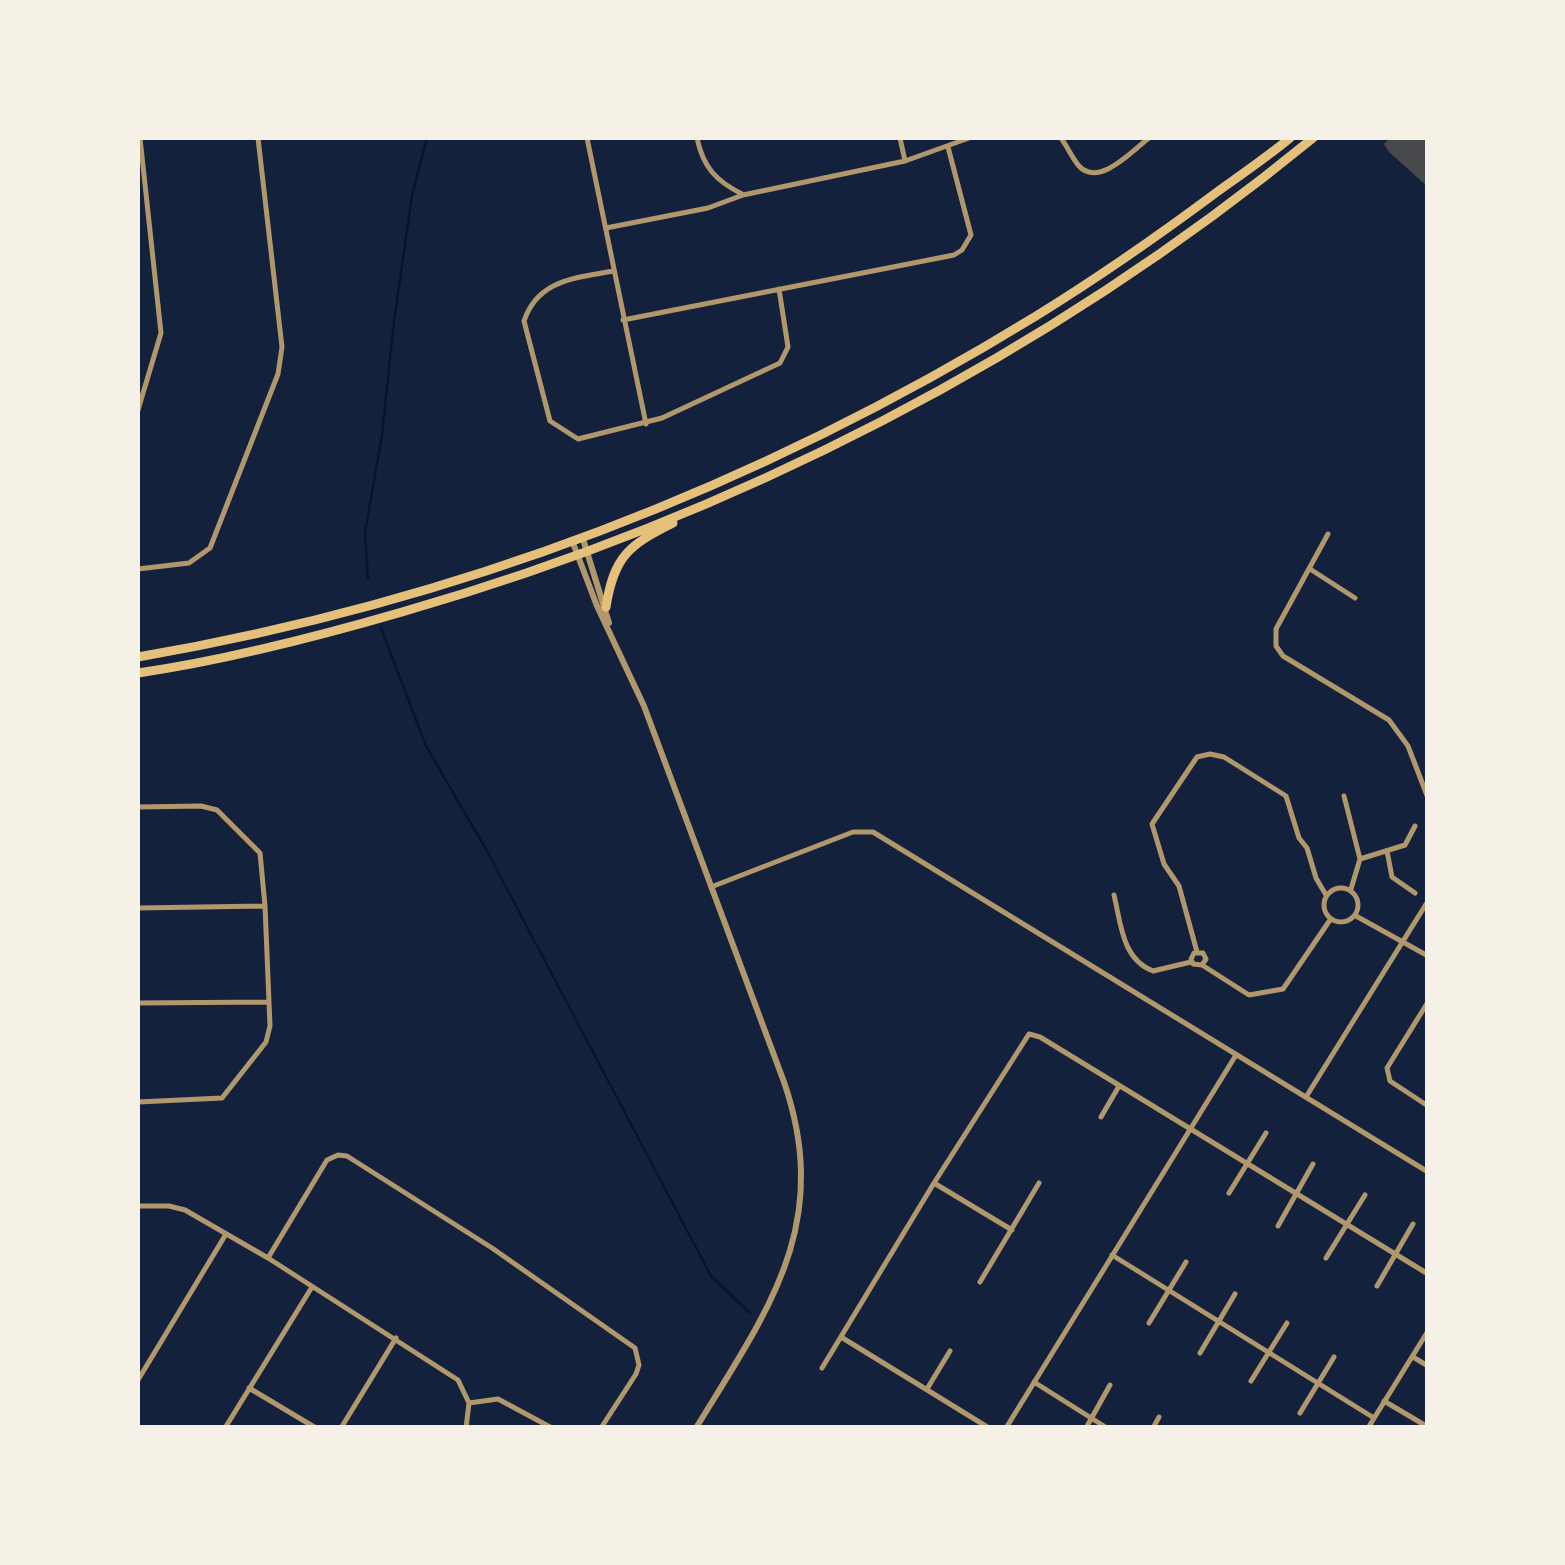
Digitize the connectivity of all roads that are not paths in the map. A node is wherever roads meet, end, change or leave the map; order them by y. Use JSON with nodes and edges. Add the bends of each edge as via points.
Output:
{"nodes":[{"id":1,"x":140,"y":138,"type":"edge"},
{"id":2,"x":258,"y":138,"type":"edge"},
{"id":3,"x":587,"y":138,"type":"edge"},
{"id":4,"x":697,"y":138,"type":"edge"},
{"id":5,"x":900,"y":138,"type":"edge"},
{"id":6,"x":969,"y":138,"type":"edge"},
{"id":7,"x":1061,"y":138,"type":"edge"},
{"id":8,"x":1149,"y":138,"type":"edge"},
{"id":9,"x":1290,"y":138,"type":"edge"},
{"id":10,"x":1313,"y":138,"type":"edge"},
{"id":11,"x":948,"y":147,"type":"junction"},
{"id":12,"x":905,"y":161,"type":"junction"},
{"id":13,"x":743,"y":195,"type":"junction"},
{"id":14,"x":606,"y":228,"type":"junction"},
{"id":15,"x":614,"y":271,"type":"junction"},
{"id":16,"x":780,"y":289,"type":"junction"},
{"id":17,"x":623,"y":320,"type":"junction"},
{"id":18,"x":138,"y":408,"type":"edge"},
{"id":19,"x":646,"y":424,"type":"junction"},
{"id":20,"x":715,"y":500,"type":"junction"},
{"id":21,"x":1328,"y":534,"type":"dead end"},
{"id":22,"x":578,"y":541,"type":"junction"},
{"id":23,"x":583,"y":554,"type":"junction"},
{"id":24,"x":138,"y":569,"type":"edge"},
{"id":25,"x":1310,"y":569,"type":"junction"},
{"id":26,"x":1355,"y":598,"type":"dead end"},
{"id":27,"x":606,"y":606,"type":"junction"},
{"id":28,"x":610,"y":629,"type":"junction"},
{"id":29,"x":138,"y":658,"type":"edge"},
{"id":30,"x":138,"y":673,"type":"edge"},
{"id":31,"x":1344,"y":796,"type":"dead end"},
{"id":32,"x":1428,"y":798,"type":"edge"},
{"id":33,"x":138,"y":807,"type":"edge"},
{"id":34,"x":1416,"y":826,"type":"dead end"},
{"id":35,"x":1386,"y":851,"type":"junction"},
{"id":36,"x":1360,"y":859,"type":"junction"},
{"id":37,"x":712,"y":887,"type":"junction"},
{"id":38,"x":1350,"y":890,"type":"junction"},
{"id":39,"x":1414,"y":892,"type":"dead end"},
{"id":40,"x":1326,"y":895,"type":"junction"},
{"id":41,"x":1114,"y":896,"type":"dead end"},
{"id":42,"x":1428,"y":902,"type":"edge"},
{"id":43,"x":265,"y":906,"type":"junction"},
{"id":44,"x":138,"y":908,"type":"edge"},
{"id":45,"x":1355,"y":915,"type":"junction"},
{"id":46,"x":1330,"y":920,"type":"junction"},
{"id":47,"x":1402,"y":942,"type":"junction"},
{"id":48,"x":1197,"y":952,"type":"junction"},
{"id":49,"x":1428,"y":956,"type":"edge"},
{"id":50,"x":1192,"y":962,"type":"junction"},
{"id":51,"x":1202,"y":965,"type":"junction"},
{"id":52,"x":269,"y":1002,"type":"junction"},
{"id":53,"x":1428,"y":1002,"type":"edge"},
{"id":54,"x":138,"y":1003,"type":"edge"},
{"id":55,"x":1236,"y":1055,"type":"junction"},
{"id":56,"x":1118,"y":1086,"type":"junction"},
{"id":57,"x":1306,"y":1098,"type":"junction"},
{"id":58,"x":138,"y":1102,"type":"edge"},
{"id":59,"x":1428,"y":1106,"type":"edge"},
{"id":60,"x":1101,"y":1116,"type":"dead end"},
{"id":61,"x":1188,"y":1128,"type":"junction"},
{"id":62,"x":1266,"y":1132,"type":"dead end"},
{"id":63,"x":1245,"y":1164,"type":"junction"},
{"id":64,"x":1313,"y":1164,"type":"dead end"},
{"id":65,"x":1428,"y":1172,"type":"edge"},
{"id":66,"x":934,"y":1182,"type":"junction"},
{"id":67,"x":1039,"y":1183,"type":"dead end"},
{"id":68,"x":1229,"y":1193,"type":"dead end"},
{"id":69,"x":1295,"y":1195,"type":"junction"},
{"id":70,"x":1364,"y":1195,"type":"dead end"},
{"id":71,"x":138,"y":1206,"type":"edge"},
{"id":72,"x":1413,"y":1224,"type":"dead end"},
{"id":73,"x":1278,"y":1226,"type":"dead end"},
{"id":74,"x":1346,"y":1226,"type":"junction"},
{"id":75,"x":1012,"y":1230,"type":"junction"},
{"id":76,"x":226,"y":1234,"type":"junction"},
{"id":77,"x":1112,"y":1255,"type":"junction"},
{"id":78,"x":1395,"y":1256,"type":"junction"},
{"id":79,"x":268,"y":1258,"type":"junction"},
{"id":80,"x":1326,"y":1258,"type":"dead end"},
{"id":81,"x":1186,"y":1262,"type":"dead end"},
{"id":82,"x":1428,"y":1274,"type":"edge"},
{"id":83,"x":980,"y":1282,"type":"dead end"},
{"id":84,"x":1377,"y":1286,"type":"dead end"},
{"id":85,"x":312,"y":1287,"type":"junction"},
{"id":86,"x":1167,"y":1292,"type":"junction"},
{"id":87,"x":1236,"y":1294,"type":"dead end"},
{"id":88,"x":1219,"y":1322,"type":"junction"},
{"id":89,"x":1150,"y":1323,"type":"dead end"},
{"id":90,"x":1287,"y":1323,"type":"dead end"},
{"id":91,"x":1428,"y":1331,"type":"edge"},
{"id":92,"x":840,"y":1337,"type":"junction"},
{"id":93,"x":396,"y":1338,"type":"junction"},
{"id":94,"x":950,"y":1351,"type":"dead end"},
{"id":95,"x":1270,"y":1352,"type":"junction"},
{"id":96,"x":1200,"y":1354,"type":"dead end"},
{"id":97,"x":1334,"y":1357,"type":"dead end"},
{"id":98,"x":1412,"y":1357,"type":"junction"},
{"id":99,"x":1428,"y":1366,"type":"edge"},
{"id":100,"x":822,"y":1368,"type":"dead end"},
{"id":101,"x":138,"y":1377,"type":"edge"},
{"id":102,"x":1251,"y":1381,"type":"dead end"},
{"id":103,"x":1034,"y":1382,"type":"junction"},
{"id":104,"x":1319,"y":1382,"type":"junction"},
{"id":105,"x":1110,"y":1385,"type":"dead end"},
{"id":106,"x":249,"y":1388,"type":"junction"},
{"id":107,"x":927,"y":1389,"type":"junction"},
{"id":108,"x":1384,"y":1401,"type":"junction"},
{"id":109,"x":469,"y":1404,"type":"junction"},
{"id":110,"x":1300,"y":1413,"type":"dead end"},
{"id":111,"x":1091,"y":1418,"type":"junction"},
{"id":112,"x":1159,"y":1418,"type":"dead end"},
{"id":113,"x":1374,"y":1418,"type":"junction"},
{"id":114,"x":1428,"y":1427,"type":"edge"},
{"id":115,"x":225,"y":1428,"type":"edge"},
{"id":116,"x":316,"y":1428,"type":"edge"},
{"id":117,"x":341,"y":1428,"type":"edge"},
{"id":118,"x":466,"y":1428,"type":"edge"},
{"id":119,"x":552,"y":1428,"type":"edge"},
{"id":120,"x":601,"y":1428,"type":"edge"},
{"id":121,"x":696,"y":1428,"type":"edge"},
{"id":122,"x":990,"y":1428,"type":"edge"},
{"id":123,"x":1006,"y":1428,"type":"edge"},
{"id":124,"x":1086,"y":1428,"type":"edge"},
{"id":125,"x":1106,"y":1428,"type":"edge"},
{"id":126,"x":1153,"y":1428,"type":"edge"},
{"id":127,"x":1368,"y":1428,"type":"edge"}],
"edges":[{"from":1,"to":18,"type":"street","via":[[161,332]]},
{"from":2,"to":24,"type":"street","via":[[281,360],[210,548],[196,560]]},
{"from":3,"to":14,"type":"street"},
{"from":4,"to":13,"type":"street","via":[[714,178]]},
{"from":5,"to":12,"type":"street"},
{"from":6,"to":11,"type":"street"},
{"from":7,"to":8,"type":"street","via":[[1080,168],[1094,173]]},
{"from":9,"to":22,"type":"highway","via":[[1110,270],[912,390]]},
{"from":10,"to":20,"type":"highway","via":[[1144,264],[985,364]]},
{"from":11,"to":12,"type":"street"},
{"from":11,"to":16,"type":"street","via":[[970,236],[962,250]]},
{"from":12,"to":13,"type":"street"},
{"from":13,"to":14,"type":"street"},
{"from":14,"to":15,"type":"street"},
{"from":15,"to":17,"type":"street"},
{"from":15,"to":19,"type":"street","via":[[554,283],[524,321],[555,427],[578,439]]},
{"from":16,"to":17,"type":"street"},
{"from":16,"to":19,"type":"street","via":[[788,347],[780,363]]},
{"from":17,"to":19,"type":"street"},
{"from":20,"to":23,"type":"highway"},
{"from":20,"to":27,"type":"highway","via":[[630,548],[614,569]]},
{"from":21,"to":25,"type":"street"},
{"from":22,"to":23,"type":"street"},
{"from":22,"to":29,"type":"highway","via":[[343,614]]},
{"from":23,"to":27,"type":"street"},
{"from":23,"to":28,"type":"street"},
{"from":23,"to":30,"type":"highway","via":[[345,628]]},
{"from":25,"to":26,"type":"street"},
{"from":25,"to":32,"type":"street","via":[[1276,628],[1276,646],[1389,720],[1408,746]]},
{"from":27,"to":28,"type":"street"},
{"from":28,"to":37,"type":"street"},
{"from":31,"to":36,"type":"street"},
{"from":33,"to":43,"type":"street","via":[[216,810],[260,853]]},
{"from":34,"to":35,"type":"street","via":[[1405,845]]},
{"from":35,"to":36,"type":"street"},
{"from":35,"to":39,"type":"street","via":[[1392,878]]},
{"from":36,"to":38,"type":"street"},
{"from":37,"to":55,"type":"street","via":[[853,832],[873,832]]},
{"from":37,"to":121,"type":"street","via":[[790,1102],[802,1184],[781,1278]]},
{"from":38,"to":40,"type":"street"},
{"from":38,"to":45,"type":"street","via":[[1358,902]]},
{"from":40,"to":46,"type":"street","via":[[1323,908]]},
{"from":40,"to":48,"type":"street","via":[[1286,796],[1224,757],[1198,757],[1152,824]]},
{"from":41,"to":50,"type":"street","via":[[1134,960],[1153,971]]},
{"from":42,"to":47,"type":"street"},
{"from":43,"to":44,"type":"street"},
{"from":43,"to":52,"type":"street"},
{"from":45,"to":46,"type":"street","via":[[1344,923]]},
{"from":45,"to":47,"type":"street"},
{"from":46,"to":51,"type":"street","via":[[1283,989],[1249,995]]},
{"from":47,"to":49,"type":"street"},
{"from":47,"to":57,"type":"street"},
{"from":48,"to":50,"type":"street"},
{"from":48,"to":51,"type":"street","via":[[1205,956]]},
{"from":50,"to":51,"type":"street"},
{"from":52,"to":54,"type":"street"},
{"from":52,"to":58,"type":"street","via":[[266,1042],[227,1095]]},
{"from":53,"to":59,"type":"street","via":[[1387,1075]]},
{"from":55,"to":57,"type":"street"},
{"from":55,"to":61,"type":"street"},
{"from":56,"to":60,"type":"street"},
{"from":56,"to":61,"type":"street"},
{"from":56,"to":66,"type":"street","via":[[1029,1034]]},
{"from":57,"to":65,"type":"street"},
{"from":61,"to":63,"type":"street"},
{"from":61,"to":77,"type":"street"},
{"from":62,"to":63,"type":"street"},
{"from":63,"to":68,"type":"street"},
{"from":63,"to":69,"type":"street"},
{"from":64,"to":69,"type":"street"},
{"from":66,"to":75,"type":"street"},
{"from":66,"to":92,"type":"street"},
{"from":67,"to":75,"type":"street"},
{"from":69,"to":73,"type":"street"},
{"from":69,"to":74,"type":"street"},
{"from":70,"to":74,"type":"street"},
{"from":71,"to":76,"type":"street","via":[[177,1207]]},
{"from":72,"to":78,"type":"street"},
{"from":74,"to":78,"type":"street"},
{"from":74,"to":80,"type":"street"},
{"from":75,"to":83,"type":"street"},
{"from":76,"to":79,"type":"street"},
{"from":76,"to":101,"type":"street"},
{"from":77,"to":86,"type":"street"},
{"from":77,"to":103,"type":"street"},
{"from":78,"to":82,"type":"street"},
{"from":78,"to":84,"type":"street"},
{"from":79,"to":85,"type":"street"},
{"from":79,"to":120,"type":"street","via":[[327,1160],[346,1156],[627,1342],[638,1356],[636,1374]]},
{"from":81,"to":86,"type":"street"},
{"from":85,"to":93,"type":"street"},
{"from":85,"to":106,"type":"street"},
{"from":86,"to":88,"type":"street"},
{"from":86,"to":89,"type":"street"},
{"from":87,"to":88,"type":"street"},
{"from":88,"to":95,"type":"street"},
{"from":88,"to":96,"type":"street"},
{"from":90,"to":95,"type":"street"},
{"from":91,"to":98,"type":"street"},
{"from":92,"to":100,"type":"street"},
{"from":92,"to":107,"type":"street"},
{"from":93,"to":109,"type":"street","via":[[458,1380]]},
{"from":93,"to":117,"type":"street"},
{"from":94,"to":107,"type":"street"},
{"from":95,"to":102,"type":"street"},
{"from":95,"to":104,"type":"street"},
{"from":97,"to":104,"type":"street"},
{"from":98,"to":99,"type":"street"},
{"from":98,"to":108,"type":"street"},
{"from":103,"to":111,"type":"street"},
{"from":103,"to":123,"type":"street"},
{"from":104,"to":110,"type":"street"},
{"from":104,"to":113,"type":"street"},
{"from":105,"to":111,"type":"street"},
{"from":106,"to":115,"type":"street"},
{"from":106,"to":116,"type":"street"},
{"from":107,"to":122,"type":"street"},
{"from":108,"to":113,"type":"street"},
{"from":108,"to":114,"type":"street"},
{"from":109,"to":118,"type":"street"},
{"from":109,"to":119,"type":"street","via":[[498,1399]]},
{"from":111,"to":124,"type":"street"},
{"from":111,"to":125,"type":"street"},
{"from":112,"to":126,"type":"street"},
{"from":113,"to":127,"type":"street"}]}
